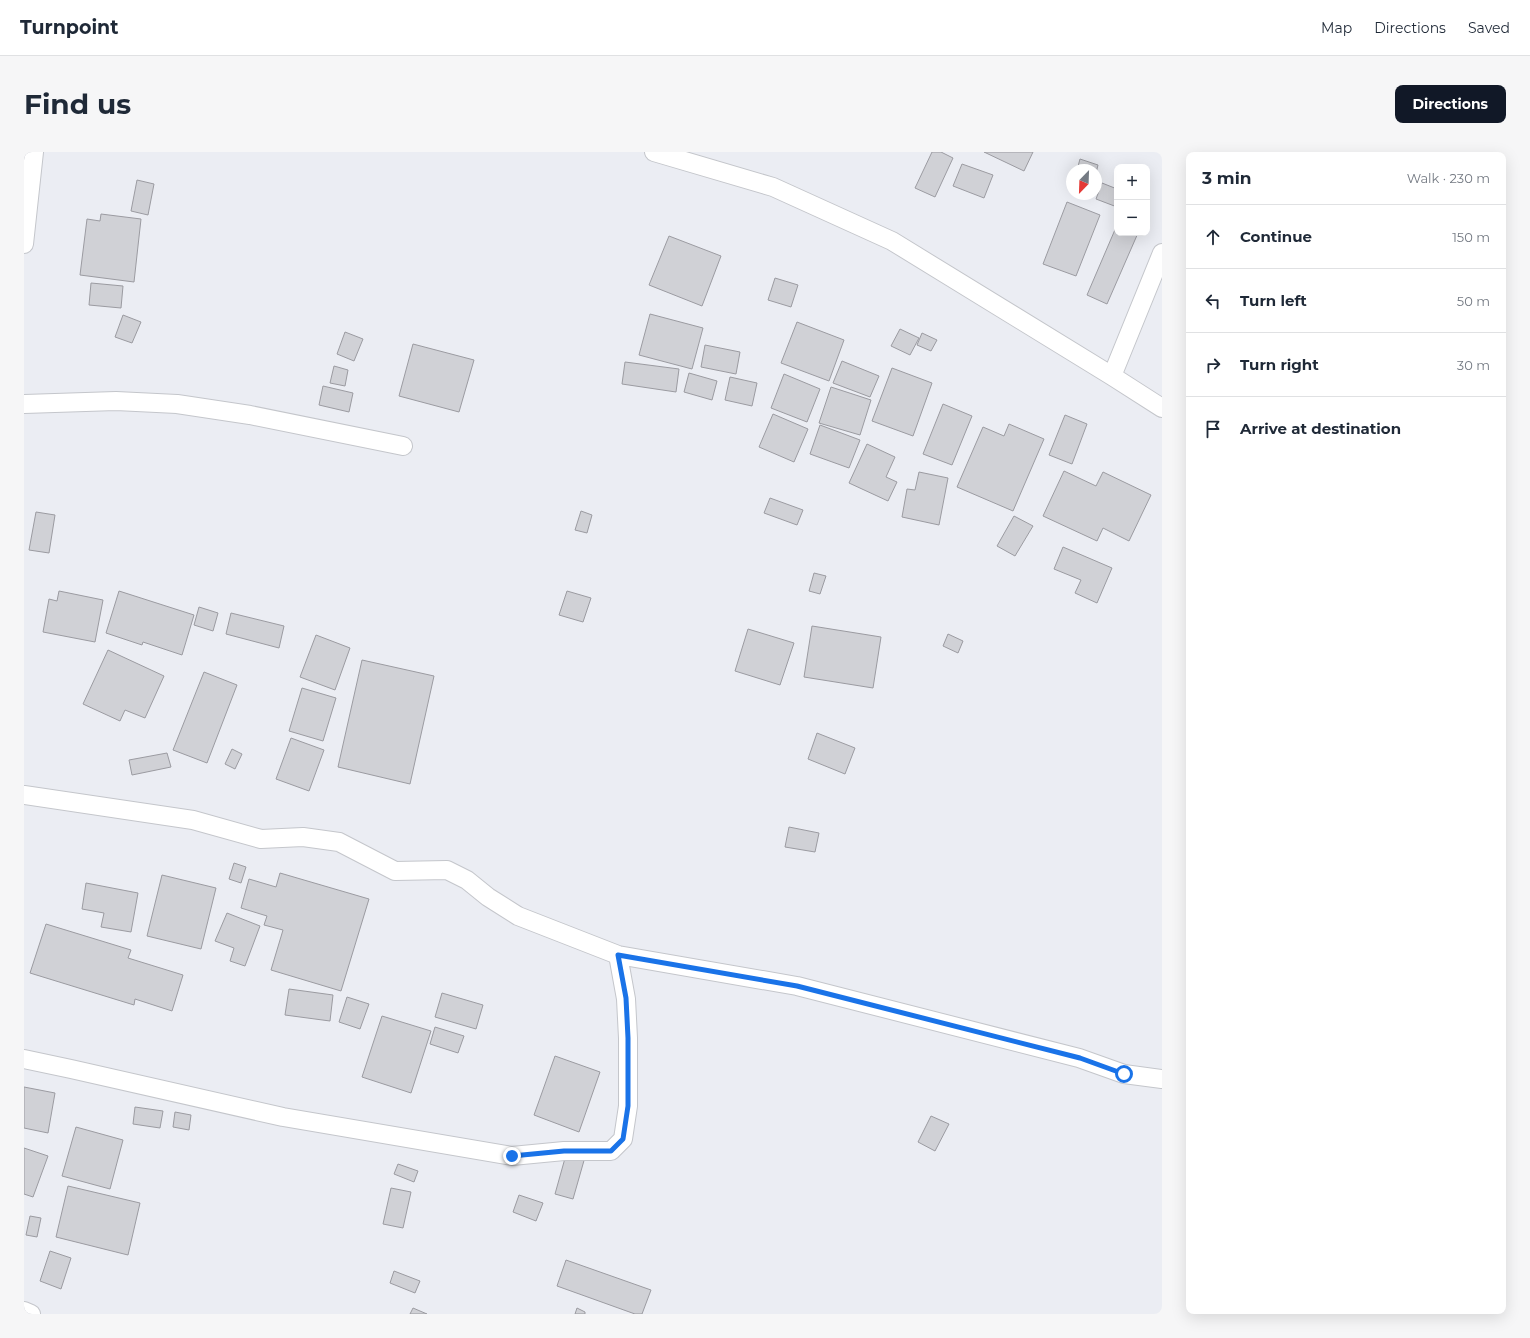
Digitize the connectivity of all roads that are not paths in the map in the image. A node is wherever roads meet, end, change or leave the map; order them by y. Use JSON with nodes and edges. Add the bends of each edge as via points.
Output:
{"nodes":[{"id":1,"x":34,"y":152,"type":"edge"},
{"id":2,"x":654,"y":152,"type":"edge"},
{"id":3,"x":24,"y":244,"type":"edge"},
{"id":4,"x":1162,"y":253,"type":"edge"},
{"id":5,"x":1112,"y":376,"type":"junction"},
{"id":6,"x":24,"y":404,"type":"edge"},
{"id":7,"x":1162,"y":408,"type":"edge"},
{"id":8,"x":403,"y":446,"type":"dead end"},
{"id":9,"x":24,"y":794,"type":"edge"},
{"id":10,"x":618,"y":955,"type":"junction"},
{"id":11,"x":24,"y":1059,"type":"edge"},
{"id":12,"x":1162,"y":1079,"type":"edge"},
{"id":13,"x":24,"y":1311,"type":"edge"},
{"id":14,"x":31,"y":1314,"type":"edge"}],
"edges":[{"from":1,"to":3,"type":"street"},
{"from":2,"to":5,"type":"street","via":[[773,187],[892,241]]},
{"from":4,"to":5,"type":"street"},
{"from":5,"to":7,"type":"street"},
{"from":6,"to":8,"type":"street","via":[[177,404],[250,415]]},
{"from":9,"to":10,"type":"street","via":[[193,820],[261,839],[303,837],[339,842],[395,871],[446,870],[467,880],[518,916]]},
{"from":10,"to":11,"type":"street","via":[[626,998],[628,1106],[623,1139],[611,1151],[564,1151],[512,1156],[283,1117]]},
{"from":10,"to":12,"type":"street","via":[[797,986],[1080,1058],[1124,1074]]},
{"from":13,"to":14,"type":"street"}]}
